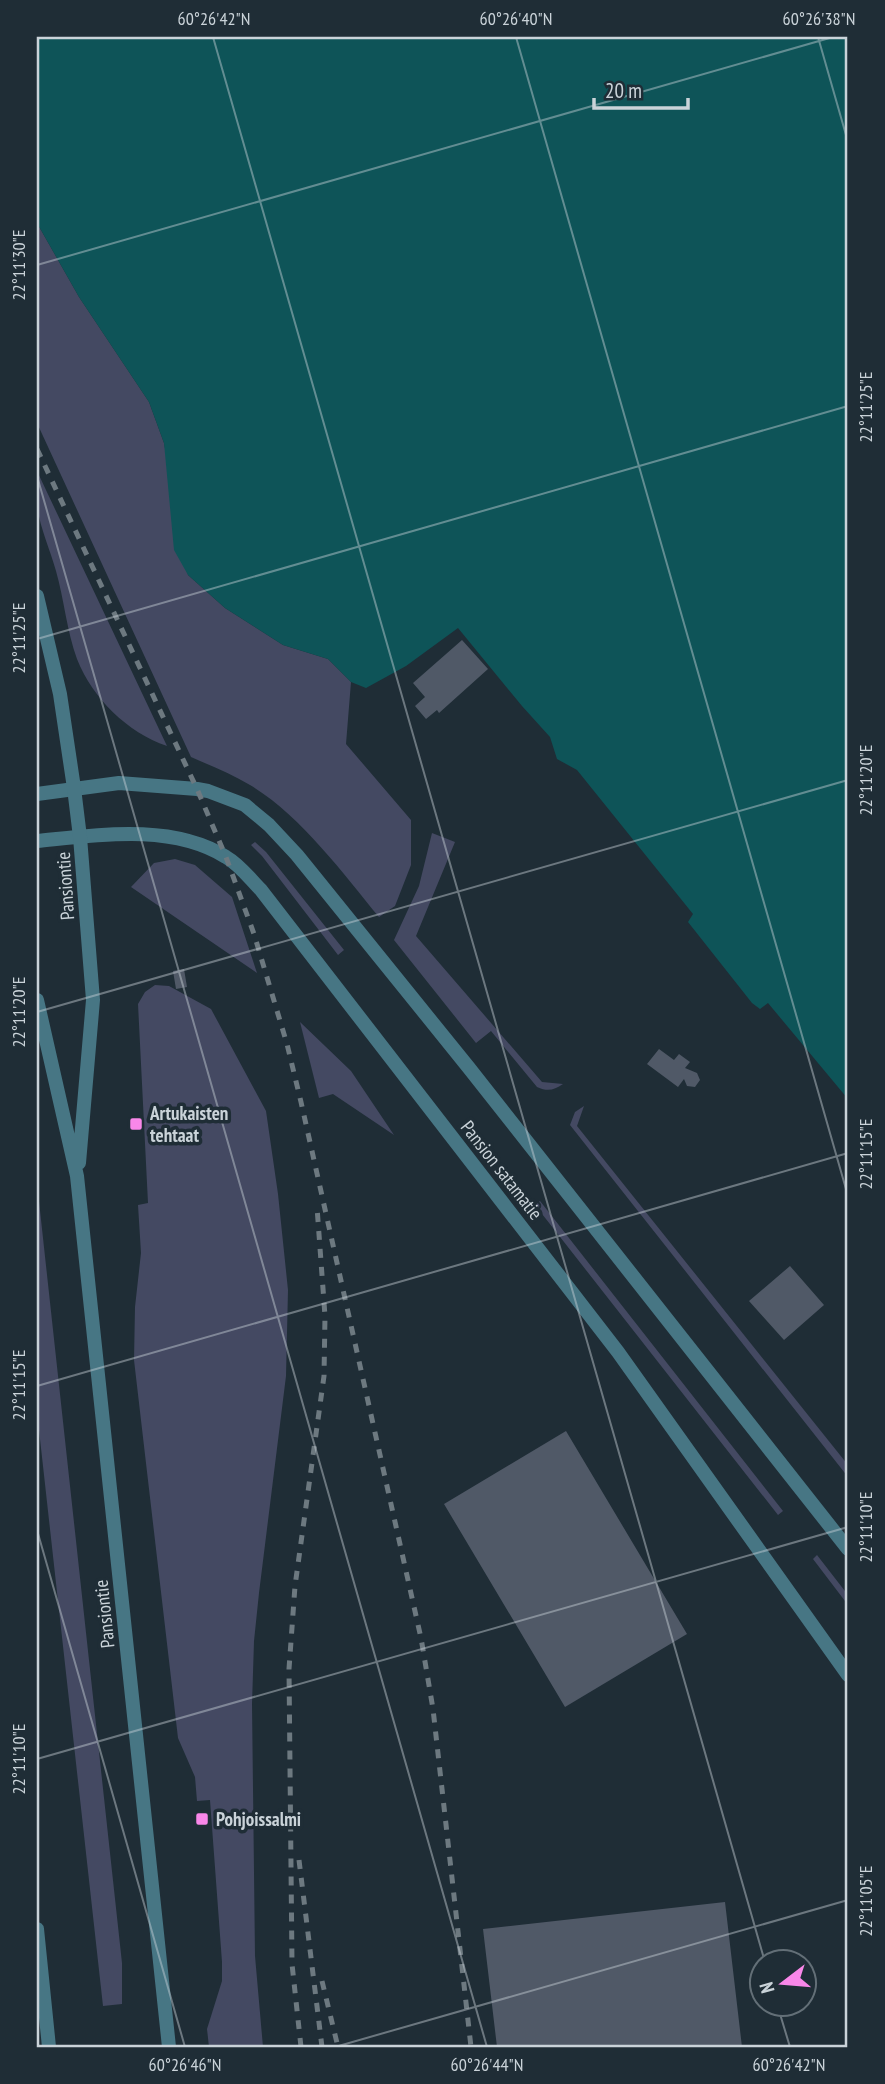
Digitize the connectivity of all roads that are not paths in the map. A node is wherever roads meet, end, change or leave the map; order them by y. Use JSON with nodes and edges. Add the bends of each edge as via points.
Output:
{"nodes":[{"id":1,"x":37,"y":596,"type":"edge"},
{"id":2,"x":74,"y":788,"type":"junction"},
{"id":3,"x":37,"y":794,"type":"edge"},
{"id":4,"x":80,"y":837,"type":"junction"},
{"id":5,"x":37,"y":841,"type":"edge"},
{"id":6,"x":37,"y":1000,"type":"edge"},
{"id":7,"x":78,"y":1176,"type":"junction"},
{"id":8,"x":848,"y":1549,"type":"edge"},
{"id":9,"x":848,"y":1675,"type":"edge"},
{"id":10,"x":37,"y":1929,"type":"edge"},
{"id":11,"x":40,"y":1994,"type":"edge"},
{"id":12,"x":49,"y":2047,"type":"edge"},
{"id":13,"x":169,"y":2047,"type":"edge"}],
"edges":[{"from":1,"to":2,"type":"street","name":"Pansiontie","via":[[60,694]]},
{"from":2,"to":3,"type":"street","name":"Pansion satamatie"},
{"from":2,"to":4,"type":"street","name":"Pansiontie"},
{"from":2,"to":8,"type":"street","name":"Pansion satamatie","via":[[119,783],[208,791],[245,805],[269,825],[469,1068]]},
{"from":4,"to":5,"type":"street","name":"Pansion satamatie"},
{"from":4,"to":7,"type":"street","name":"Pansiontie","via":[[93,1000]]},
{"from":4,"to":9,"type":"street","name":"Pansion satamatie","via":[[143,835],[204,845],[238,865],[261,890],[618,1352]]},
{"from":6,"to":7,"type":"street","name":"Pansiontie"},
{"from":7,"to":13,"type":"street","name":"Pansiontie"},
{"from":10,"to":11,"type":"street"},
{"from":11,"to":12,"type":"street"}]}
